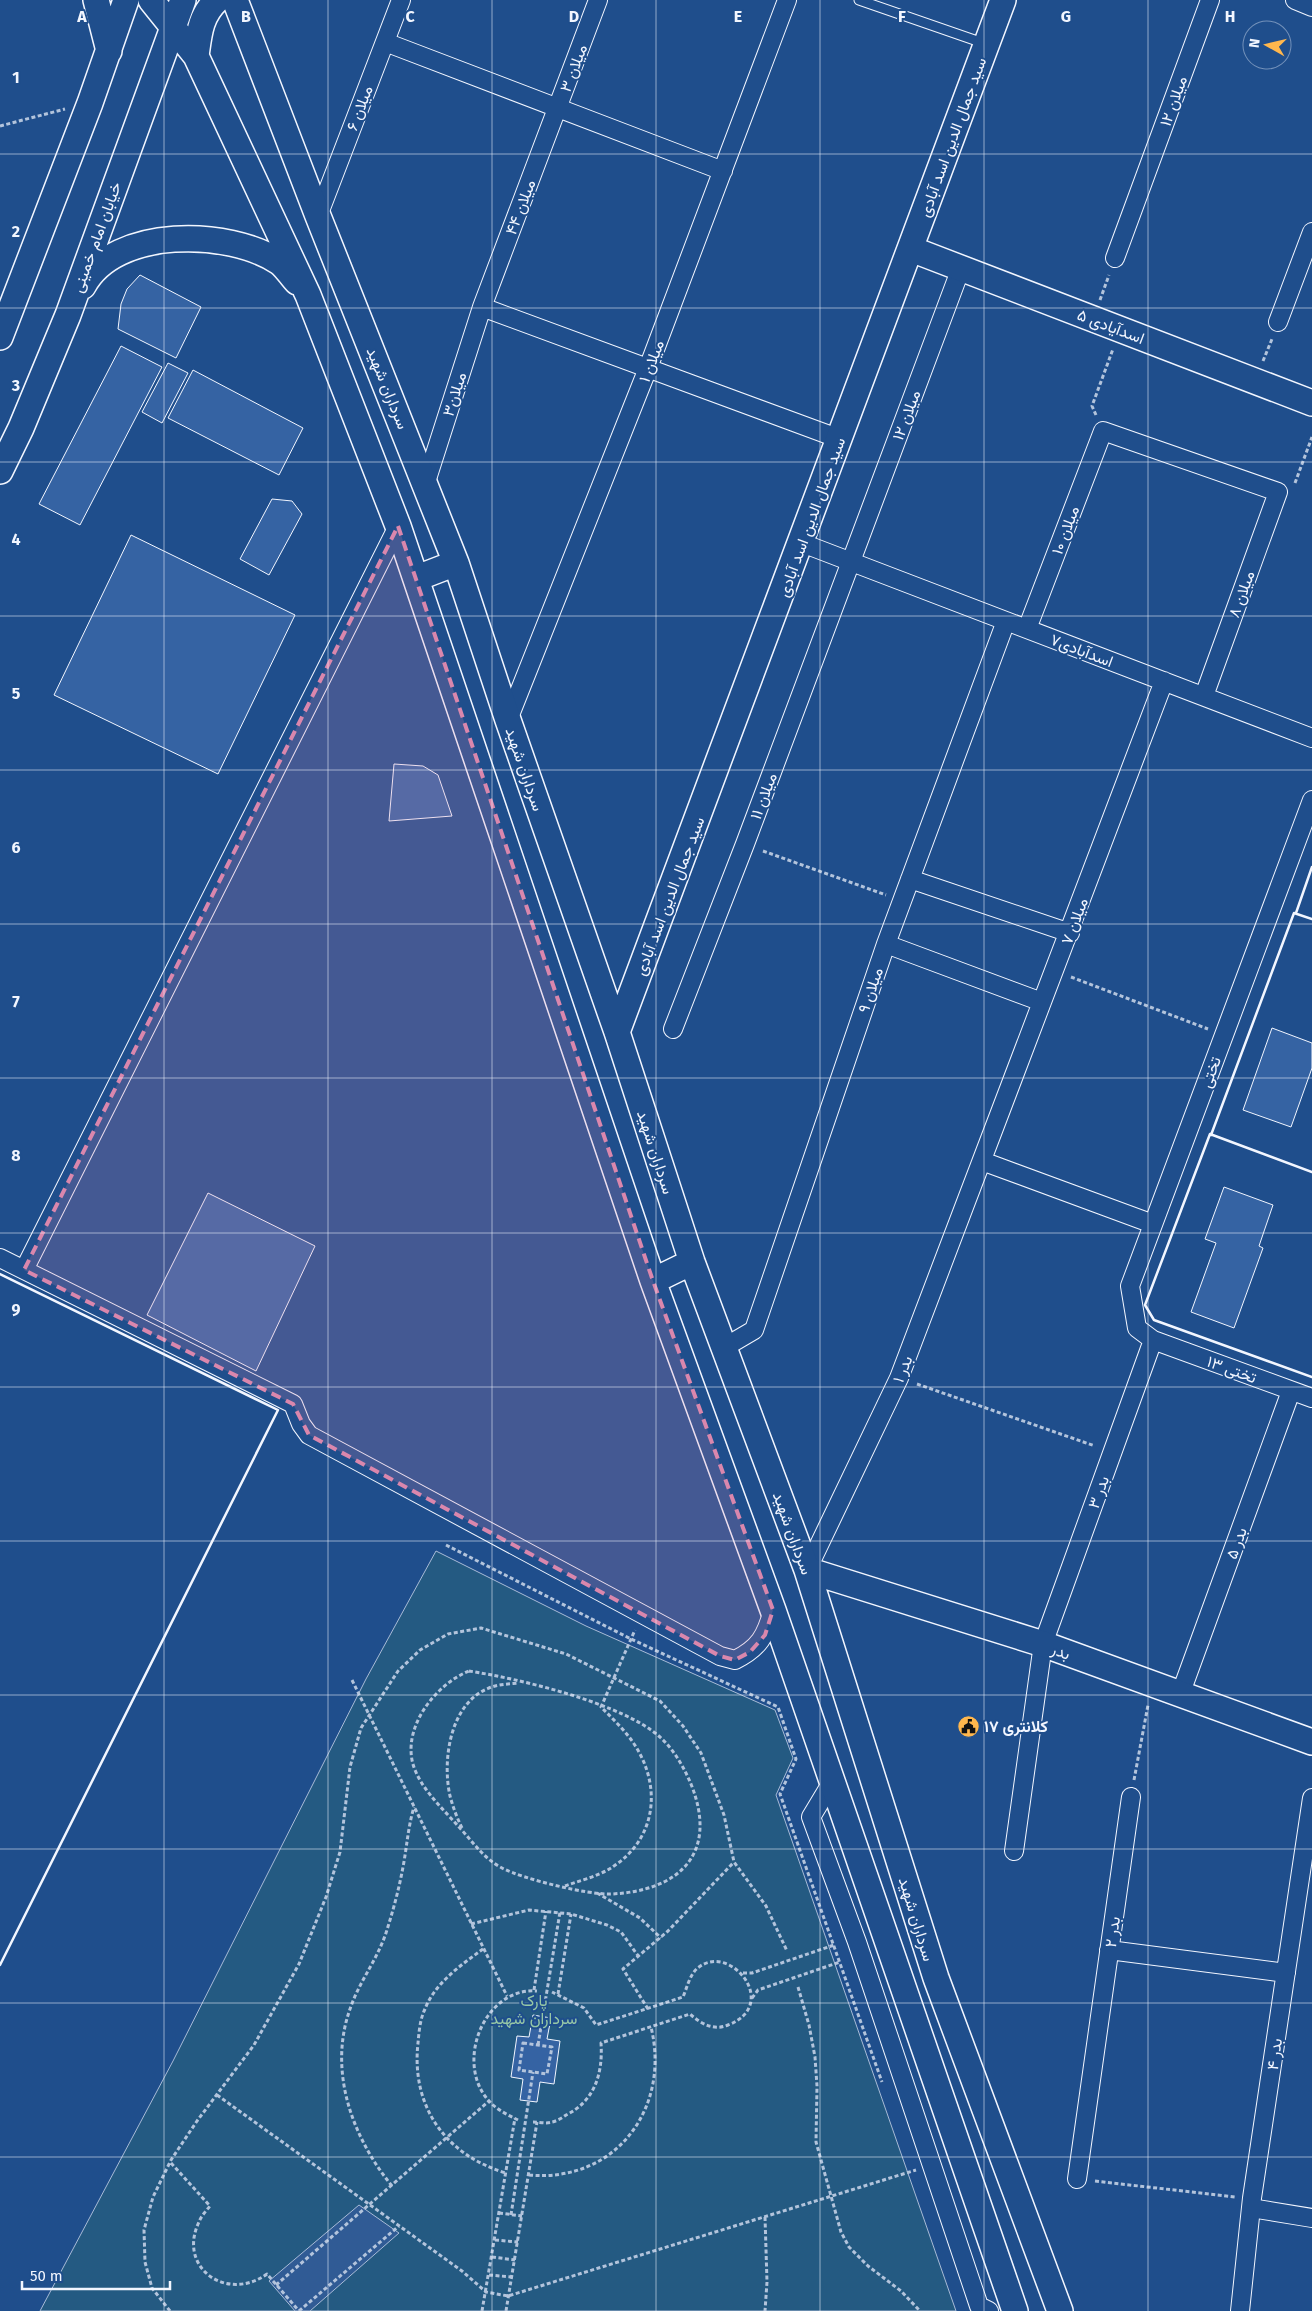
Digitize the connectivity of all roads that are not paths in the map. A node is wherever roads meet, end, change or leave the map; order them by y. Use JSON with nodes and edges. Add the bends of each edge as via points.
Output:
{"nodes":[{"id":1,"x":96,"y":0,"type":"edge"},
{"id":2,"x":126,"y":0,"type":"edge"},
{"id":3,"x":150,"y":0,"type":"edge"},
{"id":4,"x":183,"y":0,"type":"edge"},
{"id":5,"x":217,"y":0,"type":"edge"},
{"id":6,"x":236,"y":0,"type":"edge"},
{"id":7,"x":401,"y":0,"type":"edge"},
{"id":8,"x":598,"y":0,"type":"edge"},
{"id":9,"x":787,"y":0,"type":"edge"},
{"id":10,"x":859,"y":0,"type":"edge"},
{"id":11,"x":1003,"y":0,"type":"edge"},
{"id":12,"x":1210,"y":0,"type":"edge"},
{"id":13,"x":1295,"y":0,"type":"edge"},
{"id":14,"x":1312,"y":6,"type":"edge"},
{"id":15,"x":173,"y":28,"type":"junction"},
{"id":16,"x":385,"y":42,"type":"junction"},
{"id":17,"x":986,"y":44,"type":"junction"},
{"id":18,"x":109,"y":51,"type":"junction"},
{"id":19,"x":196,"y":56,"type":"junction"},
{"id":20,"x":558,"y":108,"type":"junction"},
{"id":21,"x":723,"y":171,"type":"junction"},
{"id":22,"x":318,"y":216,"type":"junction"},
{"id":23,"x":1312,"y":232,"type":"edge"},
{"id":24,"x":910,"y":249,"type":"junction"},
{"id":25,"x":1115,"y":258,"type":"road end"},
{"id":26,"x":961,"y":268,"type":"junction"},
{"id":27,"x":308,"y":295,"type":"junction"},
{"id":28,"x":482,"y":307,"type":"junction"},
{"id":29,"x":68,"y":315,"type":"junction"},
{"id":30,"x":1278,"y":322,"type":"road end"},
{"id":31,"x":0,"y":337,"type":"edge"},
{"id":32,"x":648,"y":368,"type":"junction"},
{"id":33,"x":1312,"y":403,"type":"edge"},
{"id":34,"x":1103,"y":431,"type":"joint"},
{"id":35,"x":840,"y":439,"type":"junction"},
{"id":36,"x":0,"y":471,"type":"edge"},
{"id":37,"x":426,"y":482,"type":"junction"},
{"id":38,"x":398,"y":526,"type":"junction"},
{"id":39,"x":802,"y":543,"type":"junction"},
{"id":40,"x":851,"y":562,"type":"junction"},
{"id":41,"x":456,"y":563,"type":"junction"},
{"id":42,"x":417,"y":578,"type":"junction"},
{"id":43,"x":1006,"y":621,"type":"junction"},
{"id":44,"x":1027,"y":629,"type":"junction"},
{"id":45,"x":1164,"y":681,"type":"junction"},
{"id":46,"x":1204,"y":696,"type":"junction"},
{"id":47,"x":508,"y":720,"type":"junction"},
{"id":48,"x":1312,"y":738,"type":"edge"},
{"id":49,"x":1312,"y":800,"type":"edge"},
{"id":50,"x":910,"y":879,"type":"junction"},
{"id":51,"x":1070,"y":933,"type":"junction"},
{"id":52,"x":886,"y":944,"type":"junction"},
{"id":53,"x":1042,"y":1002,"type":"junction"},
{"id":54,"x":673,"y":1029,"type":"dead end"},
{"id":55,"x":617,"y":1032,"type":"junction"},
{"id":56,"x":982,"y":1161,"type":"junction"},
{"id":57,"x":1153,"y":1224,"type":"junction"},
{"id":58,"x":0,"y":1258,"type":"edge"},
{"id":59,"x":692,"y":1262,"type":"junction"},
{"id":60,"x":24,"y":1270,"type":"junction"},
{"id":61,"x":653,"y":1281,"type":"junction"},
{"id":62,"x":1153,"y":1340,"type":"junction"},
{"id":63,"x":724,"y":1347,"type":"junction"},
{"id":64,"x":1291,"y":1391,"type":"junction"},
{"id":65,"x":1312,"y":1398,"type":"edge"},
{"id":66,"x":807,"y":1570,"type":"junction"},
{"id":67,"x":773,"y":1610,"type":"junction"},
{"id":68,"x":1043,"y":1644,"type":"junction"},
{"id":69,"x":1180,"y":1695,"type":"junction"},
{"id":70,"x":1312,"y":1742,"type":"edge"},
{"id":71,"x":832,"y":1782,"type":"junction"},
{"id":72,"x":1131,"y":1797,"type":"road end"},
{"id":73,"x":1312,"y":1798,"type":"edge"},
{"id":74,"x":1014,"y":1851,"type":"dead end"},
{"id":75,"x":1109,"y":1950,"type":"junction"},
{"id":76,"x":1286,"y":1973,"type":"junction"},
{"id":77,"x":1077,"y":2179,"type":"road end"},
{"id":78,"x":1252,"y":2203,"type":"junction"},
{"id":79,"x":1312,"y":2218,"type":"edge"},
{"id":80,"x":989,"y":2311,"type":"edge"},
{"id":81,"x":1015,"y":2311,"type":"edge"},
{"id":82,"x":1060,"y":2311,"type":"edge"},
{"id":83,"x":1240,"y":2311,"type":"edge"}],
"edges":[{"from":1,"to":18,"type":"street"},
{"from":2,"to":18,"type":"street"},
{"from":3,"to":15,"type":"street","name":"سرداران شهید"},
{"from":4,"to":15,"type":"street","name":"خیابان امام خمینی"},
{"from":5,"to":19,"type":"street","via":[[206,10]]},
{"from":6,"to":22,"type":"street","name":"سرداران شهید"},
{"from":7,"to":16,"type":"street","name":"میلان ۶"},
{"from":8,"to":20,"type":"street","name":"میلان ۳"},
{"from":9,"to":21,"type":"street","name":"میلان ۱"},
{"from":10,"to":17,"type":"lane"},
{"from":11,"to":17,"type":"street","name":"سید جمال الدین اسد آبادی"},
{"from":12,"to":25,"type":"street","name":"میلان ۱۲"},
{"from":13,"to":14,"type":"street"},
{"from":15,"to":19,"type":"street","name":"سرداران شهید"},
{"from":15,"to":29,"type":"street","name":"خیابان امام خمینی"},
{"from":16,"to":20,"type":"street"},
{"from":16,"to":22,"type":"street","name":"میلان ۶"},
{"from":17,"to":24,"type":"street","name":"سید جمال الدین اسد آبادی"},
{"from":18,"to":31,"type":"street"},
{"from":19,"to":27,"type":"street","name":"سرداران شهید"},
{"from":20,"to":21,"type":"street"},
{"from":20,"to":28,"type":"street","name":"میلان ۴۴"},
{"from":21,"to":32,"type":"street","name":"میلان ۱"},
{"from":22,"to":37,"type":"street","name":"سرداران شهید"},
{"from":23,"to":30,"type":"street"},
{"from":24,"to":26,"type":"street","name":"اسدآیادی ۵"},
{"from":24,"to":35,"type":"street","name":"سید جمال الدین اسد آبادی"},
{"from":26,"to":33,"type":"street","name":"اسدآیادی ۵"},
{"from":26,"to":40,"type":"street","name":"میلان ۱۲"},
{"from":27,"to":29,"type":"street","via":[[280,262],[213,240],[178,237],[122,251],[100,266],[85,283]]},
{"from":27,"to":38,"type":"street","name":"سرداران شهید"},
{"from":28,"to":32,"type":"street"},
{"from":28,"to":37,"type":"street","name":"میلان۳"},
{"from":29,"to":36,"type":"street","name":"خیابان امام خمینی"},
{"from":32,"to":35,"type":"street"},
{"from":32,"to":47,"type":"street","name":"میلان ۱"},
{"from":34,"to":44,"type":"street","name":"میلان ۱۰"},
{"from":34,"to":46,"type":"street","name":"میلان ۸","via":[[1278,492]]},
{"from":35,"to":39,"type":"street","name":"سید جمال الدین اسد آبادی"},
{"from":37,"to":41,"type":"street","name":"سرداران شهید"},
{"from":38,"to":42,"type":"street","name":"سرداران شهید"},
{"from":38,"to":60,"type":"street"},
{"from":39,"to":40,"type":"street","name":"اسدآبادی۷"},
{"from":39,"to":55,"type":"street","name":"سید جمال الدین اسد آبادی"},
{"from":40,"to":43,"type":"street","name":"اسدآبادی۷"},
{"from":40,"to":54,"type":"street","name":"میلان ۱۱"},
{"from":41,"to":42,"type":"street"},
{"from":41,"to":47,"type":"street","name":"سرداران شهید"},
{"from":42,"to":61,"type":"street","name":"سرداران شهید"},
{"from":43,"to":44,"type":"street","name":"اسدآبادی۷"},
{"from":43,"to":50,"type":"street","name":"میلان ۹"},
{"from":44,"to":45,"type":"street","name":"اسدآبادی۷"},
{"from":45,"to":46,"type":"street","name":"اسدآبادی۷"},
{"from":45,"to":51,"type":"street","name":"میلان ۷"},
{"from":46,"to":48,"type":"street","name":"اسدآبادی۷"},
{"from":47,"to":55,"type":"street","name":"سرداران شهید"},
{"from":49,"to":57,"type":"street","name":"تختی"},
{"from":50,"to":51,"type":"street"},
{"from":50,"to":52,"type":"street","name":"میلان ۹"},
{"from":51,"to":53,"type":"street","name":"میلان ۷"},
{"from":52,"to":53,"type":"street"},
{"from":52,"to":63,"type":"street","name":"میلان ۹","via":[[754,1330]]},
{"from":53,"to":56,"type":"street","name":"میلان ۷"},
{"from":55,"to":59,"type":"street","name":"سرداران شهید"},
{"from":56,"to":57,"type":"street"},
{"from":56,"to":66,"type":"street","name":"بدر ۱","via":[[899,1378]]},
{"from":57,"to":62,"type":"street","name":"تختی","via":[[1130,1286],[1138,1328]]},
{"from":58,"to":60,"type":"street"},
{"from":59,"to":61,"type":"street"},
{"from":59,"to":63,"type":"street","name":"سرداران شهید"},
{"from":60,"to":67,"type":"street","via":[[293,1404],[309,1436],[720,1656],[735,1660],[750,1652],[765,1636]]},
{"from":61,"to":67,"type":"street","name":"سرداران شهید"},
{"from":62,"to":64,"type":"street","name":"تختی ۱۳"},
{"from":62,"to":68,"type":"street","name":"بدر ۳"},
{"from":63,"to":66,"type":"street","name":"سرداران شهید"},
{"from":64,"to":65,"type":"street","name":"تختی ۱۳"},
{"from":64,"to":69,"type":"street","name":"بدر ۵"},
{"from":66,"to":68,"type":"street","name":"بدر"},
{"from":66,"to":82,"type":"street","name":"سرداران شهید","via":[[936,1978]]},
{"from":67,"to":71,"type":"street","name":"سرداران شهید"},
{"from":68,"to":69,"type":"street","name":"بدر"},
{"from":68,"to":74,"type":"street","name":"بدر ۳"},
{"from":69,"to":70,"type":"street","name":"بدر"},
{"from":71,"to":80,"type":"street","via":[[811,1817],[862,1956],[980,2306]]},
{"from":71,"to":81,"type":"street","name":"سرداران شهید"},
{"from":72,"to":75,"type":"street","name":"بدر ۲"},
{"from":73,"to":76,"type":"street","name":"بدر ۴"},
{"from":75,"to":76,"type":"street"},
{"from":75,"to":77,"type":"street","name":"بدر ۲"},
{"from":76,"to":78,"type":"street","name":"بدر ۴"},
{"from":78,"to":79,"type":"street"},
{"from":78,"to":83,"type":"street","name":"بدر ۴"}]}
